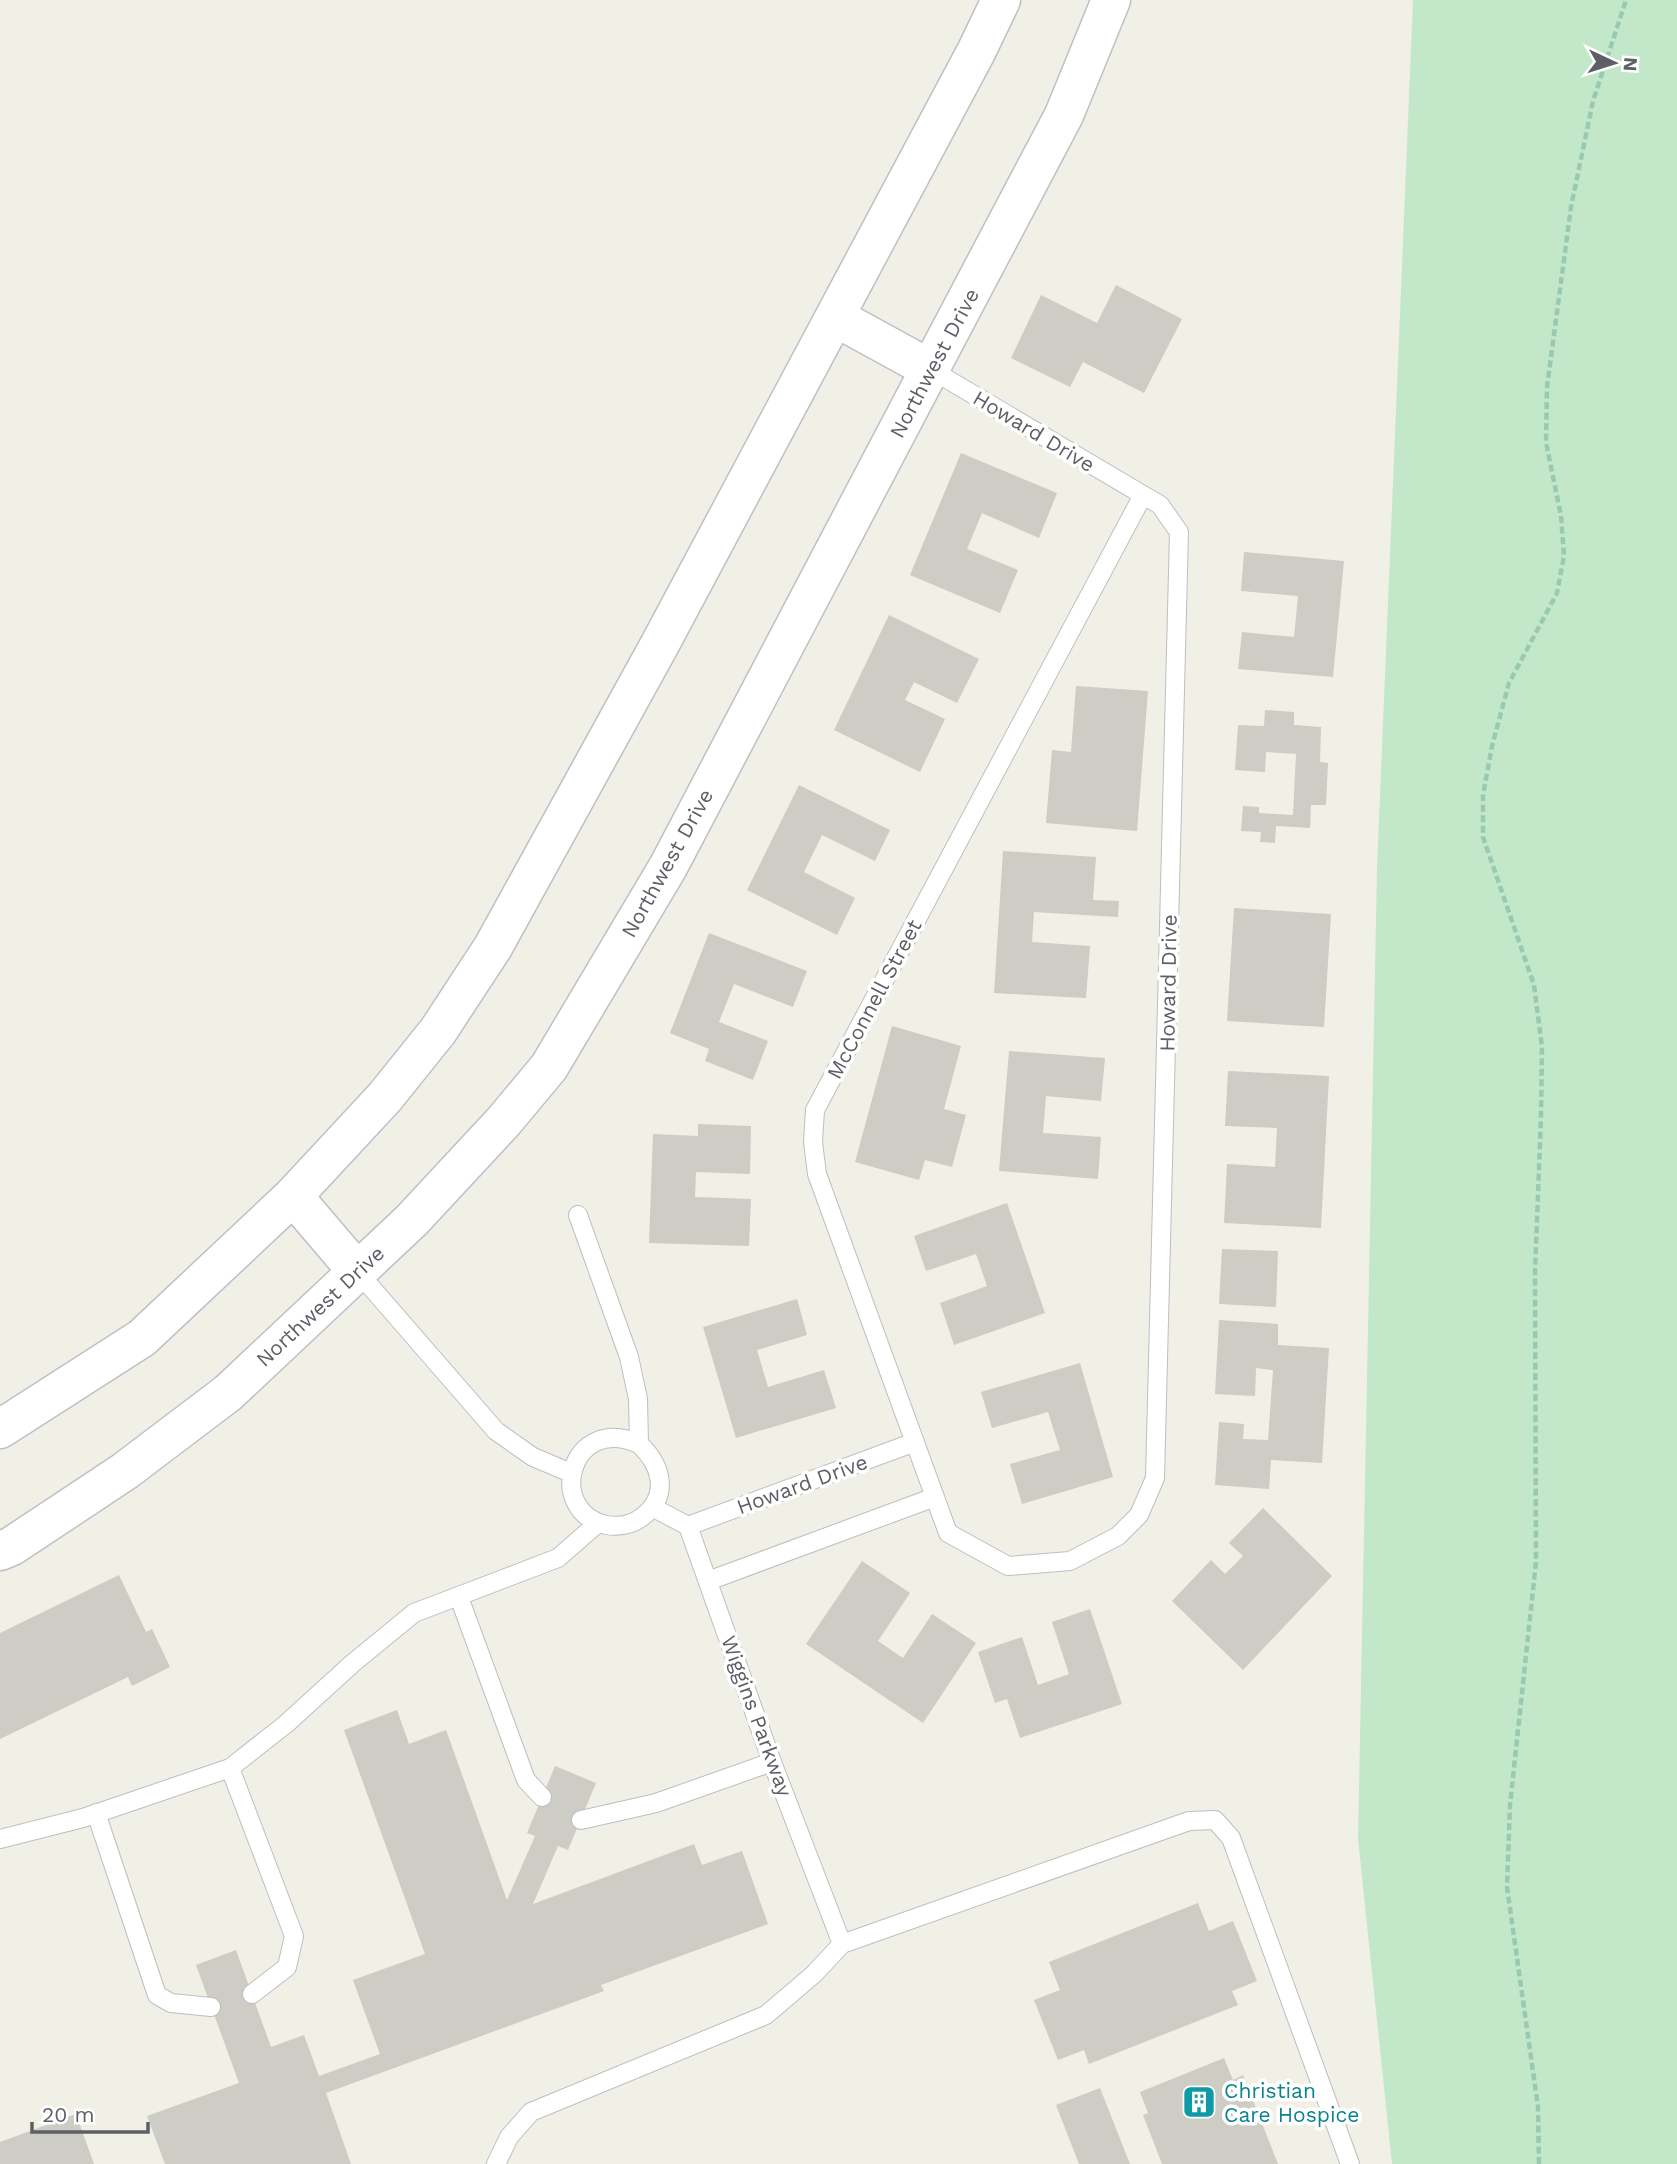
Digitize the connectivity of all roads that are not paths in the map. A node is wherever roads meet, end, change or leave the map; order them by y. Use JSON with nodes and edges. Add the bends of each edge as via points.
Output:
{"nodes":[{"id":1,"x":1000,"y":0,"type":"edge"},
{"id":2,"x":1111,"y":0,"type":"edge"},
{"id":3,"x":835,"y":317,"type":"junction"},
{"id":4,"x":930,"y":369,"type":"junction"},
{"id":5,"x":1143,"y":495,"type":"junction"},
{"id":6,"x":293,"y":1196,"type":"junction"},
{"id":7,"x":578,"y":1215,"type":"dead end"},
{"id":8,"x":357,"y":1271,"type":"junction"},
{"id":9,"x":0,"y":1429,"type":"edge"},
{"id":10,"x":915,"y":1442,"type":"junction"},
{"id":11,"x":639,"y":1444,"type":"junction"},
{"id":12,"x":571,"y":1473,"type":"junction"},
{"id":13,"x":935,"y":1497,"type":"junction"},
{"id":14,"x":652,"y":1507,"type":"junction"},
{"id":15,"x":598,"y":1523,"type":"junction"},
{"id":16,"x":688,"y":1526,"type":"junction"},
{"id":17,"x":948,"y":1533,"type":"joint"},
{"id":18,"x":0,"y":1551,"type":"edge"},
{"id":19,"x":708,"y":1581,"type":"junction"},
{"id":20,"x":459,"y":1597,"type":"junction"},
{"id":21,"x":772,"y":1762,"type":"junction"},
{"id":22,"x":230,"y":1768,"type":"junction"},
{"id":23,"x":542,"y":1797,"type":"dead end"},
{"id":24,"x":96,"y":1813,"type":"junction"},
{"id":25,"x":581,"y":1820,"type":"dead end"},
{"id":26,"x":0,"y":1839,"type":"edge"},
{"id":27,"x":842,"y":1944,"type":"junction"},
{"id":28,"x":252,"y":1994,"type":"dead end"},
{"id":29,"x":211,"y":2007,"type":"dead end"},
{"id":30,"x":496,"y":2164,"type":"edge"},
{"id":31,"x":1350,"y":2164,"type":"edge"}],
"edges":[{"from":1,"to":3,"type":"main road"},
{"from":2,"to":4,"type":"main road","name":"Northwest Drive","via":[[1064,115]]},
{"from":3,"to":4,"type":"main road"},
{"from":3,"to":6,"type":"main road","via":[[493,947],[385,1097]]},
{"from":4,"to":5,"type":"lane","name":"Howard Drive"},
{"from":4,"to":8,"type":"main road","name":"Northwest Drive","via":[[668,867],[549,1067],[422,1210]]},
{"from":5,"to":10,"type":"lane","name":"McConnell Street","via":[[815,1110],[817,1174]]},
{"from":5,"to":17,"type":"lane","name":"Howard Drive","via":[[1160,505],[1179,532],[1155,1478],[1139,1515],[1118,1536],[1070,1561],[1008,1566]]},
{"from":6,"to":8,"type":"main road"},
{"from":6,"to":9,"type":"main road","via":[[142,1338]]},
{"from":7,"to":11,"type":"lane","via":[[629,1357],[638,1399]]},
{"from":8,"to":12,"type":"lane","via":[[496,1431],[533,1457]]},
{"from":8,"to":18,"type":"main road","name":"Northwest Drive","via":[[228,1393],[125,1471]]},
{"from":10,"to":13,"type":"lane","name":"McConnell Street"},
{"from":10,"to":16,"type":"lane","name":"Howard Drive"},
{"from":11,"to":12,"type":"lane","via":[[626,1438],[598,1440],[586,1448]]},
{"from":11,"to":14,"type":"lane","via":[[650,1453],[659,1473]]},
{"from":12,"to":15,"type":"lane","via":[[576,1503]]},
{"from":13,"to":17,"type":"lane","name":"McConnell Street"},
{"from":13,"to":19,"type":"lane"},
{"from":14,"to":15,"type":"lane","via":[[628,1524]]},
{"from":14,"to":16,"type":"lane"},
{"from":15,"to":20,"type":"lane","via":[[558,1558]]},
{"from":16,"to":19,"type":"lane","name":"Wiggins Parkway"},
{"from":19,"to":21,"type":"lane","name":"Wiggins Parkway"},
{"from":20,"to":22,"type":"lane","via":[[414,1613]]},
{"from":20,"to":23,"type":"lane","via":[[526,1780]]},
{"from":21,"to":25,"type":"lane","via":[[656,1803]]},
{"from":21,"to":27,"type":"lane","name":"Wiggins Parkway"},
{"from":22,"to":24,"type":"lane"},
{"from":22,"to":28,"type":"lane","via":[[294,1936],[287,1967]]},
{"from":24,"to":26,"type":"lane"},
{"from":24,"to":29,"type":"lane","via":[[157,1994],[171,2003]]},
{"from":27,"to":30,"type":"lane","via":[[766,2015],[531,2112],[509,2137]]},
{"from":27,"to":31,"type":"lane","via":[[1189,1821],[1215,1820],[1231,1838]]}]}
